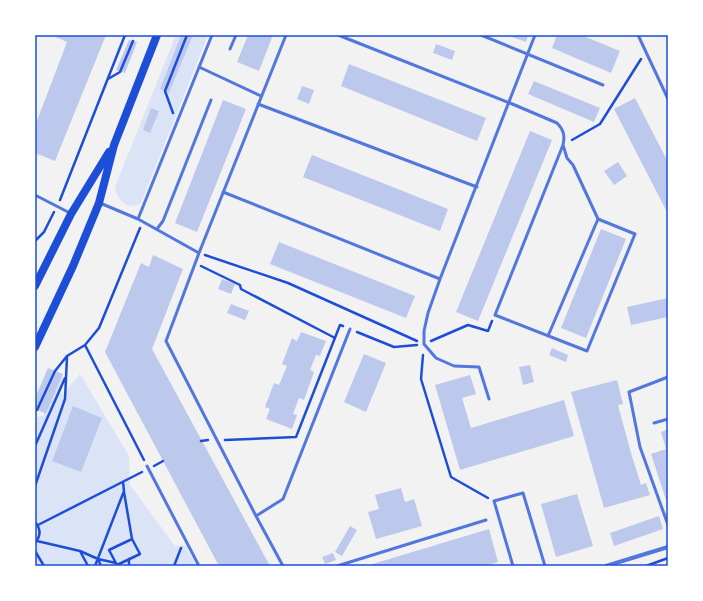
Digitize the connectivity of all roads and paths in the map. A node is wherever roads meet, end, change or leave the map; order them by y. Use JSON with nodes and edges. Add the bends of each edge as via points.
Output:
{"nodes":[{"id":1,"x":125,"y":35,"type":"edge"},
{"id":2,"x":157,"y":35,"type":"edge"},
{"id":3,"x":187,"y":35,"type":"edge"},
{"id":4,"x":212,"y":35,"type":"edge"},
{"id":5,"x":236,"y":35,"type":"edge"},
{"id":6,"x":286,"y":35,"type":"edge"},
{"id":7,"x":338,"y":35,"type":"edge"},
{"id":8,"x":482,"y":35,"type":"edge"},
{"id":9,"x":535,"y":35,"type":"edge"},
{"id":10,"x":638,"y":35,"type":"edge"},
{"id":11,"x":133,"y":41,"type":"dead end"},
{"id":12,"x":230,"y":49,"type":"dead end"},
{"id":13,"x":646,"y":51,"type":"junction"},
{"id":14,"x":528,"y":54,"type":"junction"},
{"id":15,"x":199,"y":67,"type":"junction"},
{"id":16,"x":107,"y":79,"type":"junction"},
{"id":17,"x":603,"y":85,"type":"dead end"},
{"id":18,"x":261,"y":96,"type":"junction"},
{"id":19,"x":668,"y":99,"type":"edge"},
{"id":20,"x":211,"y":100,"type":"dead end"},
{"id":21,"x":510,"y":103,"type":"junction"},
{"id":22,"x":258,"y":104,"type":"junction"},
{"id":23,"x":176,"y":123,"type":"junction"},
{"id":24,"x":114,"y":145,"type":"junction"},
{"id":25,"x":563,"y":145,"type":"junction"},
{"id":26,"x":476,"y":187,"type":"junction"},
{"id":27,"x":223,"y":192,"type":"junction"},
{"id":28,"x":35,"y":195,"type":"edge"},
{"id":29,"x":99,"y":203,"type":"junction"},
{"id":30,"x":57,"y":208,"type":"junction"},
{"id":31,"x":71,"y":214,"type":"junction"},
{"id":32,"x":138,"y":219,"type":"junction"},
{"id":33,"x":598,"y":219,"type":"junction"},
{"id":34,"x":143,"y":221,"type":"junction"},
{"id":35,"x":157,"y":229,"type":"junction"},
{"id":36,"x":35,"y":241,"type":"edge"},
{"id":37,"x":199,"y":253,"type":"junction"},
{"id":38,"x":195,"y":264,"type":"junction"},
{"id":39,"x":440,"y":279,"type":"junction"},
{"id":40,"x":35,"y":286,"type":"edge"},
{"id":41,"x":495,"y":315,"type":"junction"},
{"id":42,"x":350,"y":329,"type":"junction"},
{"id":43,"x":548,"y":336,"type":"junction"},
{"id":44,"x":335,"y":338,"type":"junction"},
{"id":45,"x":424,"y":344,"type":"junction"},
{"id":46,"x":84,"y":345,"type":"junction"},
{"id":47,"x":35,"y":347,"type":"edge"},
{"id":48,"x":67,"y":356,"type":"junction"},
{"id":49,"x":66,"y":375,"type":"junction"},
{"id":50,"x":668,"y":377,"type":"edge"},
{"id":51,"x":489,"y":399,"type":"dead end"},
{"id":52,"x":37,"y":410,"type":"dead end"},
{"id":53,"x":668,"y":419,"type":"edge"},
{"id":54,"x":654,"y":423,"type":"dead end"},
{"id":55,"x":217,"y":440,"type":"junction"},
{"id":56,"x":201,"y":441,"type":"dead end"},
{"id":57,"x":35,"y":446,"type":"edge"},
{"id":58,"x":147,"y":466,"type":"joint"},
{"id":59,"x":134,"y":477,"type":"dead end"},
{"id":60,"x":123,"y":482,"type":"junction"},
{"id":61,"x":35,"y":486,"type":"edge"},
{"id":62,"x":124,"y":491,"type":"junction"},
{"id":63,"x":494,"y":501,"type":"junction"},
{"id":64,"x":256,"y":516,"type":"junction"},
{"id":65,"x":486,"y":520,"type":"dead end"},
{"id":66,"x":35,"y":522,"type":"edge"},
{"id":67,"x":38,"y":525,"type":"junction"},
{"id":68,"x":668,"y":525,"type":"edge"},
{"id":69,"x":185,"y":538,"type":"junction"},
{"id":70,"x":132,"y":539,"type":"junction"},
{"id":71,"x":36,"y":542,"type":"edge"},
{"id":72,"x":668,"y":546,"type":"edge"},
{"id":73,"x":80,"y":551,"type":"junction"},
{"id":74,"x":35,"y":552,"type":"edge"},
{"id":75,"x":668,"y":558,"type":"edge"},
{"id":76,"x":98,"y":559,"type":"junction"},
{"id":77,"x":129,"y":559,"type":"junction"},
{"id":78,"x":116,"y":563,"type":"junction"},
{"id":79,"x":44,"y":566,"type":"edge"},
{"id":80,"x":88,"y":566,"type":"edge"},
{"id":81,"x":95,"y":566,"type":"edge"},
{"id":82,"x":101,"y":566,"type":"edge"},
{"id":83,"x":129,"y":566,"type":"edge"},
{"id":84,"x":174,"y":566,"type":"edge"},
{"id":85,"x":199,"y":566,"type":"edge"},
{"id":86,"x":283,"y":566,"type":"edge"},
{"id":87,"x":337,"y":566,"type":"edge"},
{"id":88,"x":513,"y":566,"type":"edge"},
{"id":89,"x":545,"y":566,"type":"edge"},
{"id":90,"x":606,"y":566,"type":"edge"},
{"id":91,"x":646,"y":566,"type":"edge"}],
"edges":[{"from":1,"to":16,"type":"path"},
{"from":2,"to":24,"type":"main road"},
{"from":3,"to":23,"type":"path","via":[[165,91]]},
{"from":4,"to":15,"type":"lane"},
{"from":5,"to":12,"type":"lane"},
{"from":6,"to":18,"type":"lane"},
{"from":7,"to":21,"type":"lane"},
{"from":8,"to":14,"type":"lane"},
{"from":9,"to":14,"type":"lane"},
{"from":10,"to":13,"type":"lane"},
{"from":11,"to":16,"type":"path","via":[[120,72]]},
{"from":13,"to":19,"type":"lane"},
{"from":13,"to":25,"type":"path","via":[[600,124]]},
{"from":14,"to":17,"type":"lane"},
{"from":14,"to":21,"type":"lane"},
{"from":15,"to":18,"type":"lane"},
{"from":15,"to":23,"type":"lane"},
{"from":16,"to":30,"type":"path"},
{"from":18,"to":22,"type":"lane"},
{"from":20,"to":35,"type":"lane","via":[[163,221]]},
{"from":21,"to":25,"type":"lane","via":[[557,123],[563,130]]},
{"from":21,"to":26,"type":"lane"},
{"from":22,"to":26,"type":"lane"},
{"from":22,"to":27,"type":"lane"},
{"from":23,"to":32,"type":"lane"},
{"from":24,"to":29,"type":"main road"},
{"from":24,"to":31,"type":"main road"},
{"from":25,"to":33,"type":"lane"},
{"from":25,"to":41,"type":"lane"},
{"from":26,"to":39,"type":"lane"},
{"from":27,"to":37,"type":"lane"},
{"from":27,"to":39,"type":"lane"},
{"from":28,"to":30,"type":"lane"},
{"from":29,"to":32,"type":"lane"},
{"from":29,"to":47,"type":"main road"},
{"from":30,"to":31,"type":"lane"},
{"from":30,"to":36,"type":"path","via":[[44,232]]},
{"from":31,"to":40,"type":"main road"},
{"from":32,"to":34,"type":"lane"},
{"from":33,"to":43,"type":"lane"},
{"from":33,"to":43,"type":"lane","via":[[635,234],[587,351]]},
{"from":34,"to":35,"type":"lane"},
{"from":34,"to":46,"type":"path","via":[[99,328]]},
{"from":35,"to":37,"type":"lane"},
{"from":37,"to":38,"type":"lane"},
{"from":37,"to":45,"type":"path","via":[[288,283]]},
{"from":38,"to":44,"type":"path","via":[[240,285],[241,289]]},
{"from":38,"to":55,"type":"lane","via":[[166,341]]},
{"from":39,"to":45,"type":"lane","via":[[428,313]]},
{"from":41,"to":43,"type":"lane"},
{"from":41,"to":45,"type":"path","via":[[488,331],[468,324]]},
{"from":42,"to":44,"type":"path","via":[[340,325]]},
{"from":42,"to":45,"type":"path","via":[[394,347]]},
{"from":42,"to":64,"type":"lane","via":[[283,499]]},
{"from":44,"to":55,"type":"path","via":[[296,437]]},
{"from":45,"to":51,"type":"lane","via":[[436,358],[454,366],[479,367]]},
{"from":45,"to":63,"type":"path","via":[[421,379],[450,477]]},
{"from":46,"to":48,"type":"path"},
{"from":46,"to":58,"type":"path"},
{"from":48,"to":49,"type":"path"},
{"from":48,"to":52,"type":"path","via":[[55,371]]},
{"from":49,"to":57,"type":"path"},
{"from":49,"to":61,"type":"path","via":[[65,399]]},
{"from":50,"to":68,"type":"lane","via":[[629,392],[640,447]]},
{"from":53,"to":54,"type":"lane"},
{"from":55,"to":56,"type":"path"},
{"from":55,"to":64,"type":"lane"},
{"from":58,"to":69,"type":"lane"},
{"from":59,"to":60,"type":"path"},
{"from":60,"to":62,"type":"path"},
{"from":60,"to":67,"type":"path"},
{"from":62,"to":70,"type":"path"},
{"from":62,"to":76,"type":"path"},
{"from":63,"to":88,"type":"lane"},
{"from":63,"to":89,"type":"lane","via":[[523,493]]},
{"from":64,"to":86,"type":"lane"},
{"from":65,"to":87,"type":"lane"},
{"from":66,"to":67,"type":"path"},
{"from":67,"to":71,"type":"path","via":[[40,533]]},
{"from":69,"to":84,"type":"path"},
{"from":69,"to":85,"type":"lane"},
{"from":70,"to":77,"type":"path","via":[[140,554]]},
{"from":70,"to":78,"type":"path","via":[[109,550]]},
{"from":71,"to":73,"type":"path"},
{"from":72,"to":90,"type":"street"},
{"from":73,"to":76,"type":"path"},
{"from":73,"to":80,"type":"path"},
{"from":74,"to":79,"type":"path"},
{"from":75,"to":91,"type":"path"},
{"from":76,"to":78,"type":"path"},
{"from":76,"to":81,"type":"path"},
{"from":76,"to":82,"type":"path"},
{"from":77,"to":78,"type":"path","via":[[117,565]]},
{"from":77,"to":83,"type":"path"}]}
